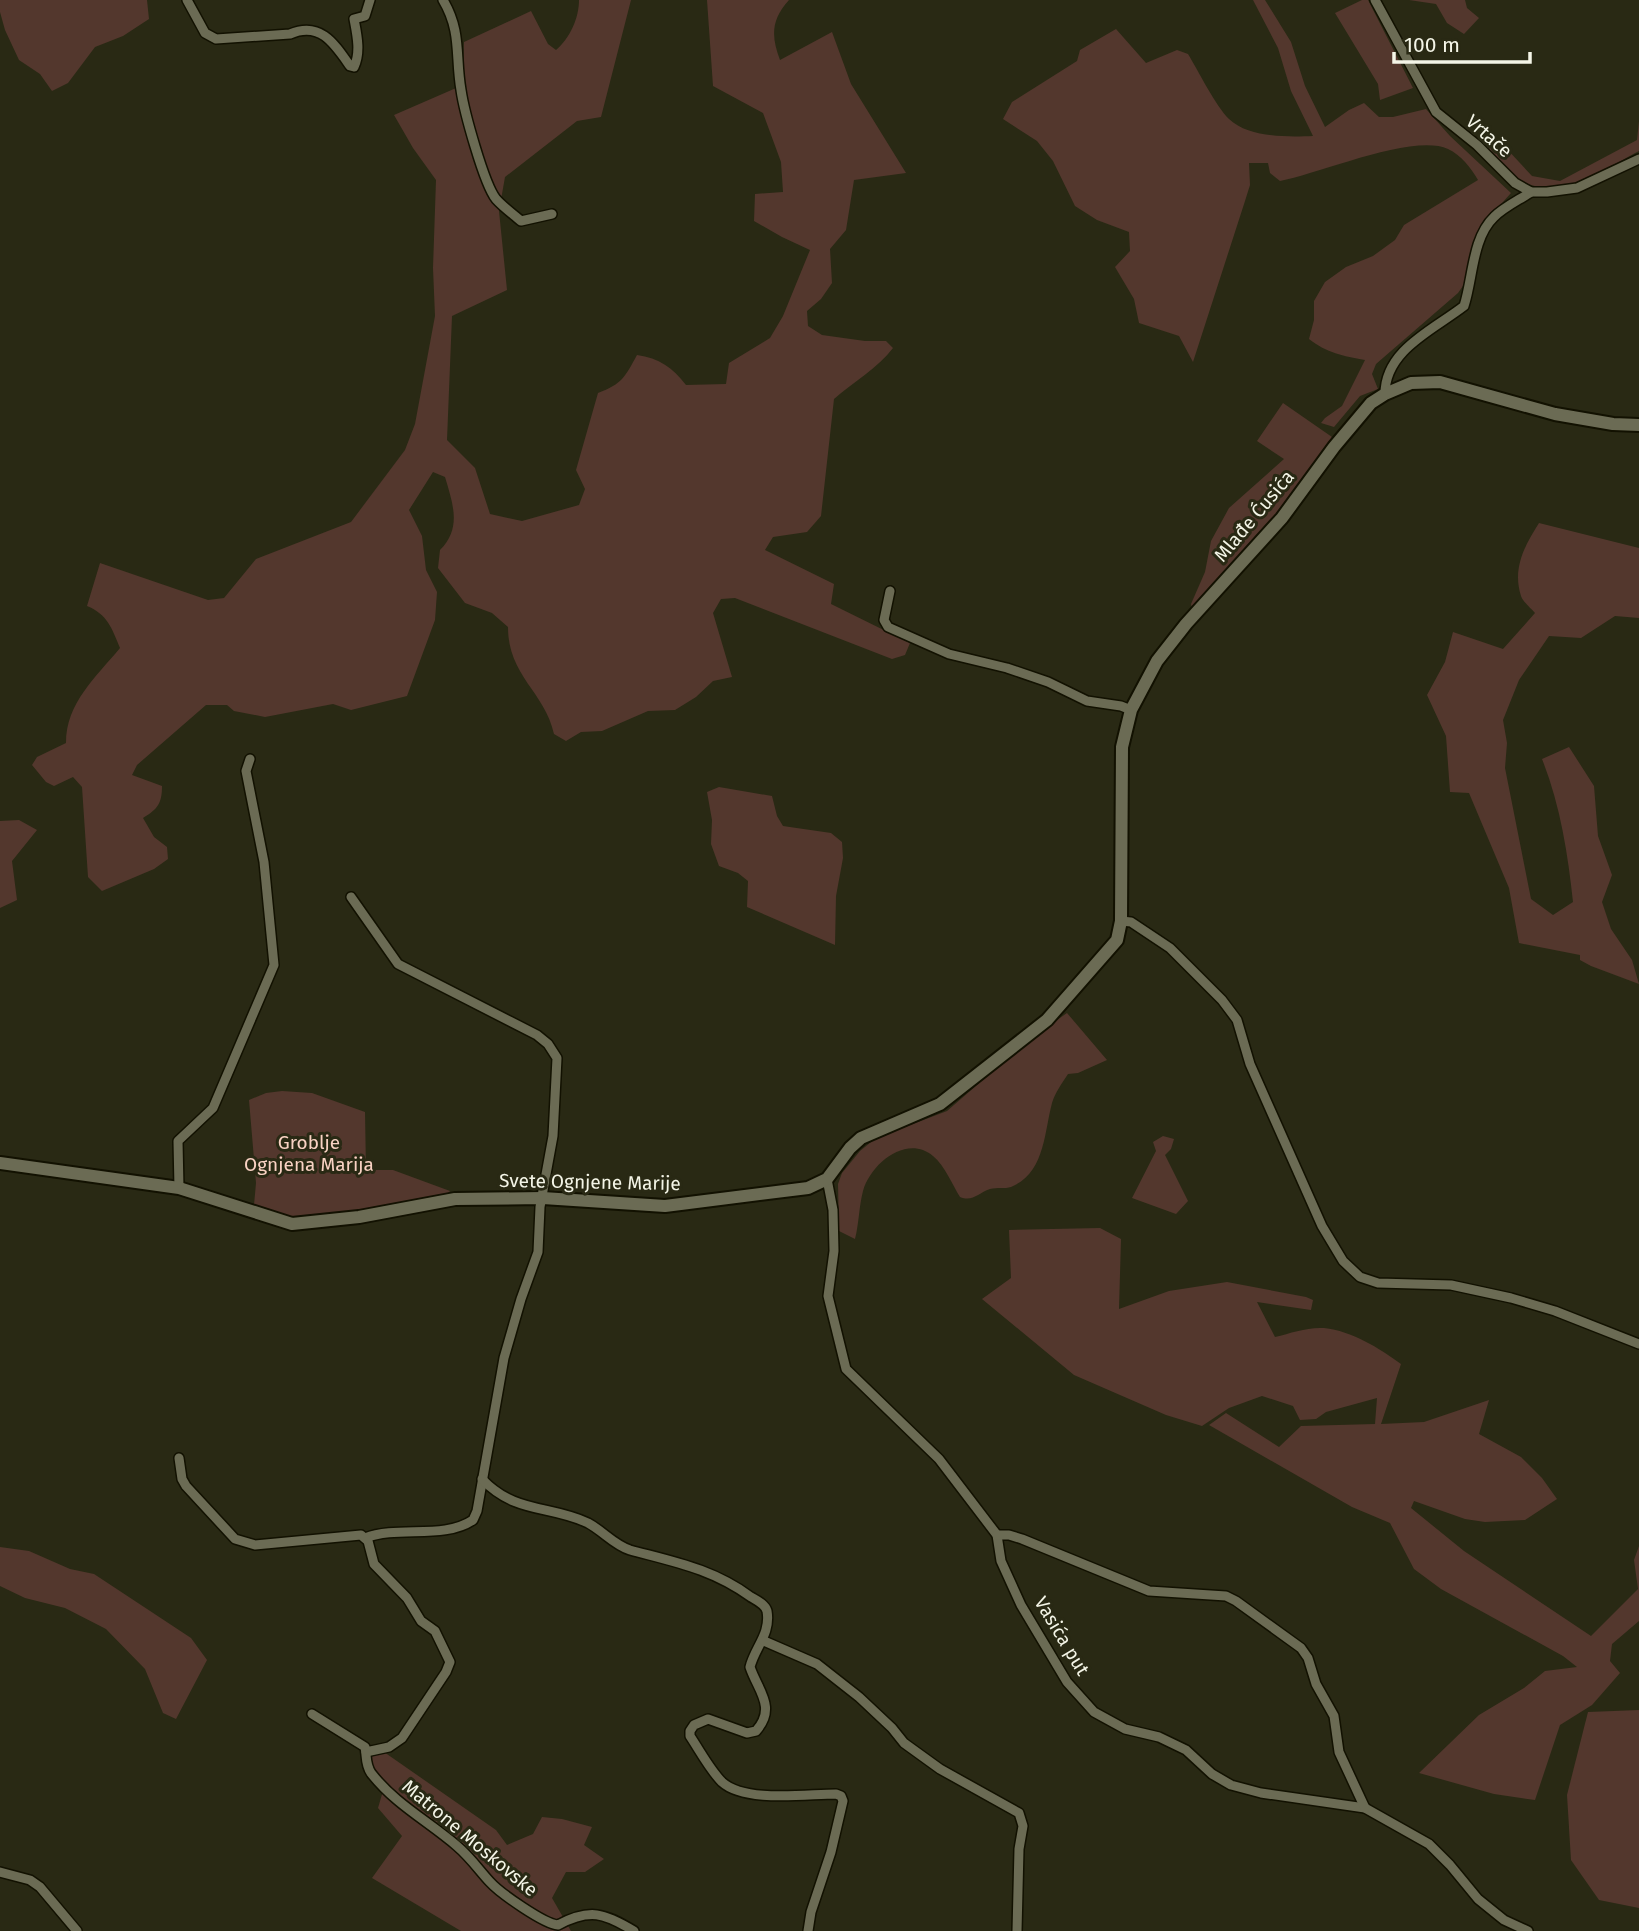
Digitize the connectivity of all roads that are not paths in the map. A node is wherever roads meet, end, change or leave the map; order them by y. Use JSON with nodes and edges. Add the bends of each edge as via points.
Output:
{"nodes":[{"id":1,"x":187,"y":0,"type":"edge"},
{"id":2,"x":370,"y":0,"type":"edge"},
{"id":3,"x":443,"y":0,"type":"edge"},
{"id":4,"x":1375,"y":0,"type":"edge"},
{"id":5,"x":1639,"y":159,"type":"edge"},
{"id":6,"x":1531,"y":192,"type":"junction"},
{"id":7,"x":552,"y":214,"type":"dead end"},
{"id":8,"x":1385,"y":394,"type":"junction"},
{"id":9,"x":1639,"y":425,"type":"edge"},
{"id":10,"x":890,"y":591,"type":"dead end"},
{"id":11,"x":1130,"y":710,"type":"junction"},
{"id":12,"x":250,"y":759,"type":"dead end"},
{"id":13,"x":352,"y":897,"type":"dead end"},
{"id":14,"x":1121,"y":921,"type":"junction"},
{"id":15,"x":0,"y":1163,"type":"edge"},
{"id":16,"x":827,"y":1179,"type":"junction"},
{"id":17,"x":179,"y":1188,"type":"junction"},
{"id":18,"x":543,"y":1198,"type":"junction"},
{"id":19,"x":1639,"y":1344,"type":"edge"},
{"id":20,"x":179,"y":1458,"type":"dead end"},
{"id":21,"x":482,"y":1479,"type":"junction"},
{"id":22,"x":997,"y":1535,"type":"junction"},
{"id":23,"x":365,"y":1538,"type":"junction"},
{"id":24,"x":764,"y":1641,"type":"junction"},
{"id":25,"x":312,"y":1714,"type":"dead end"},
{"id":26,"x":366,"y":1752,"type":"junction"},
{"id":27,"x":1365,"y":1808,"type":"junction"},
{"id":28,"x":0,"y":1872,"type":"edge"},
{"id":29,"x":77,"y":1931,"type":"edge"},
{"id":30,"x":634,"y":1931,"type":"edge"},
{"id":31,"x":808,"y":1931,"type":"edge"},
{"id":32,"x":1017,"y":1931,"type":"edge"},
{"id":33,"x":1528,"y":1931,"type":"edge"}],
"edges":[{"from":1,"to":2,"type":"street","via":[[205,33],[216,39],[313,29],[355,67],[355,19],[365,16]]},
{"from":3,"to":7,"type":"street","via":[[458,37],[460,89],[495,198],[521,221]]},
{"from":4,"to":6,"type":"street","name":"Vrtače","via":[[1436,113]]},
{"from":5,"to":6,"type":"street","via":[[1577,188]]},
{"from":6,"to":8,"type":"street","via":[[1489,224],[1464,306],[1406,347],[1387,373]]},
{"from":8,"to":9,"type":"street","name":"Mlađe Ćusića","via":[[1411,383],[1440,382],[1555,414]]},
{"from":8,"to":11,"type":"street","name":"Mlađe Ćusića","via":[[1355,420],[1282,518],[1192,615],[1157,660]]},
{"from":10,"to":11,"type":"street","via":[[884,620],[888,628],[949,654],[1048,682],[1087,701]]},
{"from":11,"to":14,"type":"street","name":"Mlađe Ćusića","via":[[1122,747]]},
{"from":12,"to":17,"type":"street","via":[[246,772],[264,862],[274,965],[213,1108],[178,1141]]},
{"from":13,"to":18,"type":"street","via":[[398,964],[537,1035],[554,1050],[553,1136]]},
{"from":14,"to":16,"type":"street","via":[[1117,940],[1047,1020],[940,1104],[861,1138]]},
{"from":14,"to":19,"type":"street","via":[[1131,922],[1170,948],[1237,1020],[1250,1064],[1322,1226],[1343,1261],[1360,1278],[1378,1283],[1451,1285],[1511,1298]]},
{"from":15,"to":17,"type":"street","name":"Svete Ognjene Marije"},
{"from":16,"to":18,"type":"street","name":"Svete Ognjene Marije","via":[[791,1191],[665,1206]]},
{"from":16,"to":22,"type":"street","name":"Vasića put","via":[[834,1251],[828,1296],[846,1369],[939,1458]]},
{"from":17,"to":18,"type":"street","name":"Svete Ognjene Marije","via":[[292,1224],[455,1199]]},
{"from":18,"to":21,"type":"street","via":[[538,1252],[504,1358]]},
{"from":20,"to":23,"type":"street","via":[[187,1486],[235,1539],[246,1544]]},
{"from":21,"to":23,"type":"street","via":[[474,1520],[465,1526]]},
{"from":21,"to":24,"type":"street","via":[[507,1499],[589,1524],[623,1548],[698,1567],[736,1586],[767,1611]]},
{"from":22,"to":27,"type":"street","name":"Vasića put","via":[[1001,1561],[1021,1605],[1067,1682],[1094,1712],[1125,1730],[1160,1737],[1186,1750],[1231,1785]]},
{"from":22,"to":27,"type":"street","via":[[1022,1539],[1149,1591],[1226,1596],[1301,1648],[1334,1716],[1339,1752]]},
{"from":23,"to":26,"type":"street","via":[[374,1564],[407,1598],[421,1621],[435,1631],[450,1662],[402,1738],[389,1747]]},
{"from":24,"to":31,"type":"street","via":[[755,1650],[750,1667],[766,1702],[759,1727],[747,1733],[708,1719],[694,1725],[690,1737],[721,1781],[740,1792],[841,1796],[831,1852]]},
{"from":24,"to":32,"type":"street","via":[[817,1664],[859,1697],[904,1743],[1019,1814],[1023,1826]]},
{"from":25,"to":26,"type":"street","name":"Matrone Moskovske","via":[[365,1747]]},
{"from":26,"to":30,"type":"street","name":"Matrone Moskovske","via":[[369,1771],[395,1800],[457,1846],[491,1882],[543,1921],[558,1925],[573,1917],[599,1914]]},
{"from":27,"to":33,"type":"street","name":"Vasića put","via":[[1429,1844],[1478,1899],[1504,1920]]},
{"from":28,"to":29,"type":"street","via":[[40,1887]]}]}
